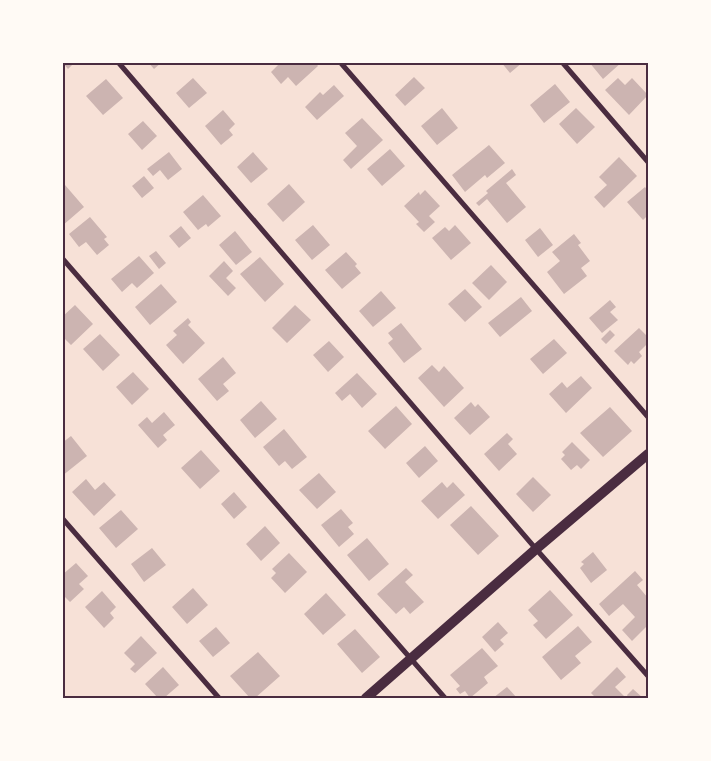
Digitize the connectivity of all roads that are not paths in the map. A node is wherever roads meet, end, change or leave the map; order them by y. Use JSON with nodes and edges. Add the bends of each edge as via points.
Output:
{"nodes":[{"id":1,"x":118,"y":62,"type":"edge"},
{"id":2,"x":340,"y":62,"type":"edge"},
{"id":3,"x":562,"y":62,"type":"edge"},
{"id":4,"x":648,"y":162,"type":"edge"},
{"id":5,"x":62,"y":258,"type":"edge"},
{"id":6,"x":648,"y":417,"type":"edge"},
{"id":7,"x":648,"y":454,"type":"edge"},
{"id":8,"x":62,"y":518,"type":"edge"},
{"id":9,"x":536,"y":549,"type":"junction"},
{"id":10,"x":410,"y":660,"type":"junction"},
{"id":11,"x":648,"y":676,"type":"edge"},
{"id":12,"x":219,"y":698,"type":"edge"},
{"id":13,"x":366,"y":698,"type":"edge"},
{"id":14,"x":445,"y":698,"type":"edge"}],
"edges":[{"from":1,"to":9,"type":"street"},
{"from":2,"to":6,"type":"street"},
{"from":3,"to":4,"type":"street"},
{"from":5,"to":10,"type":"street"},
{"from":7,"to":9,"type":"main road"},
{"from":8,"to":12,"type":"street"},
{"from":9,"to":10,"type":"main road"},
{"from":9,"to":11,"type":"street"},
{"from":10,"to":13,"type":"main road"},
{"from":10,"to":14,"type":"street"}]}
